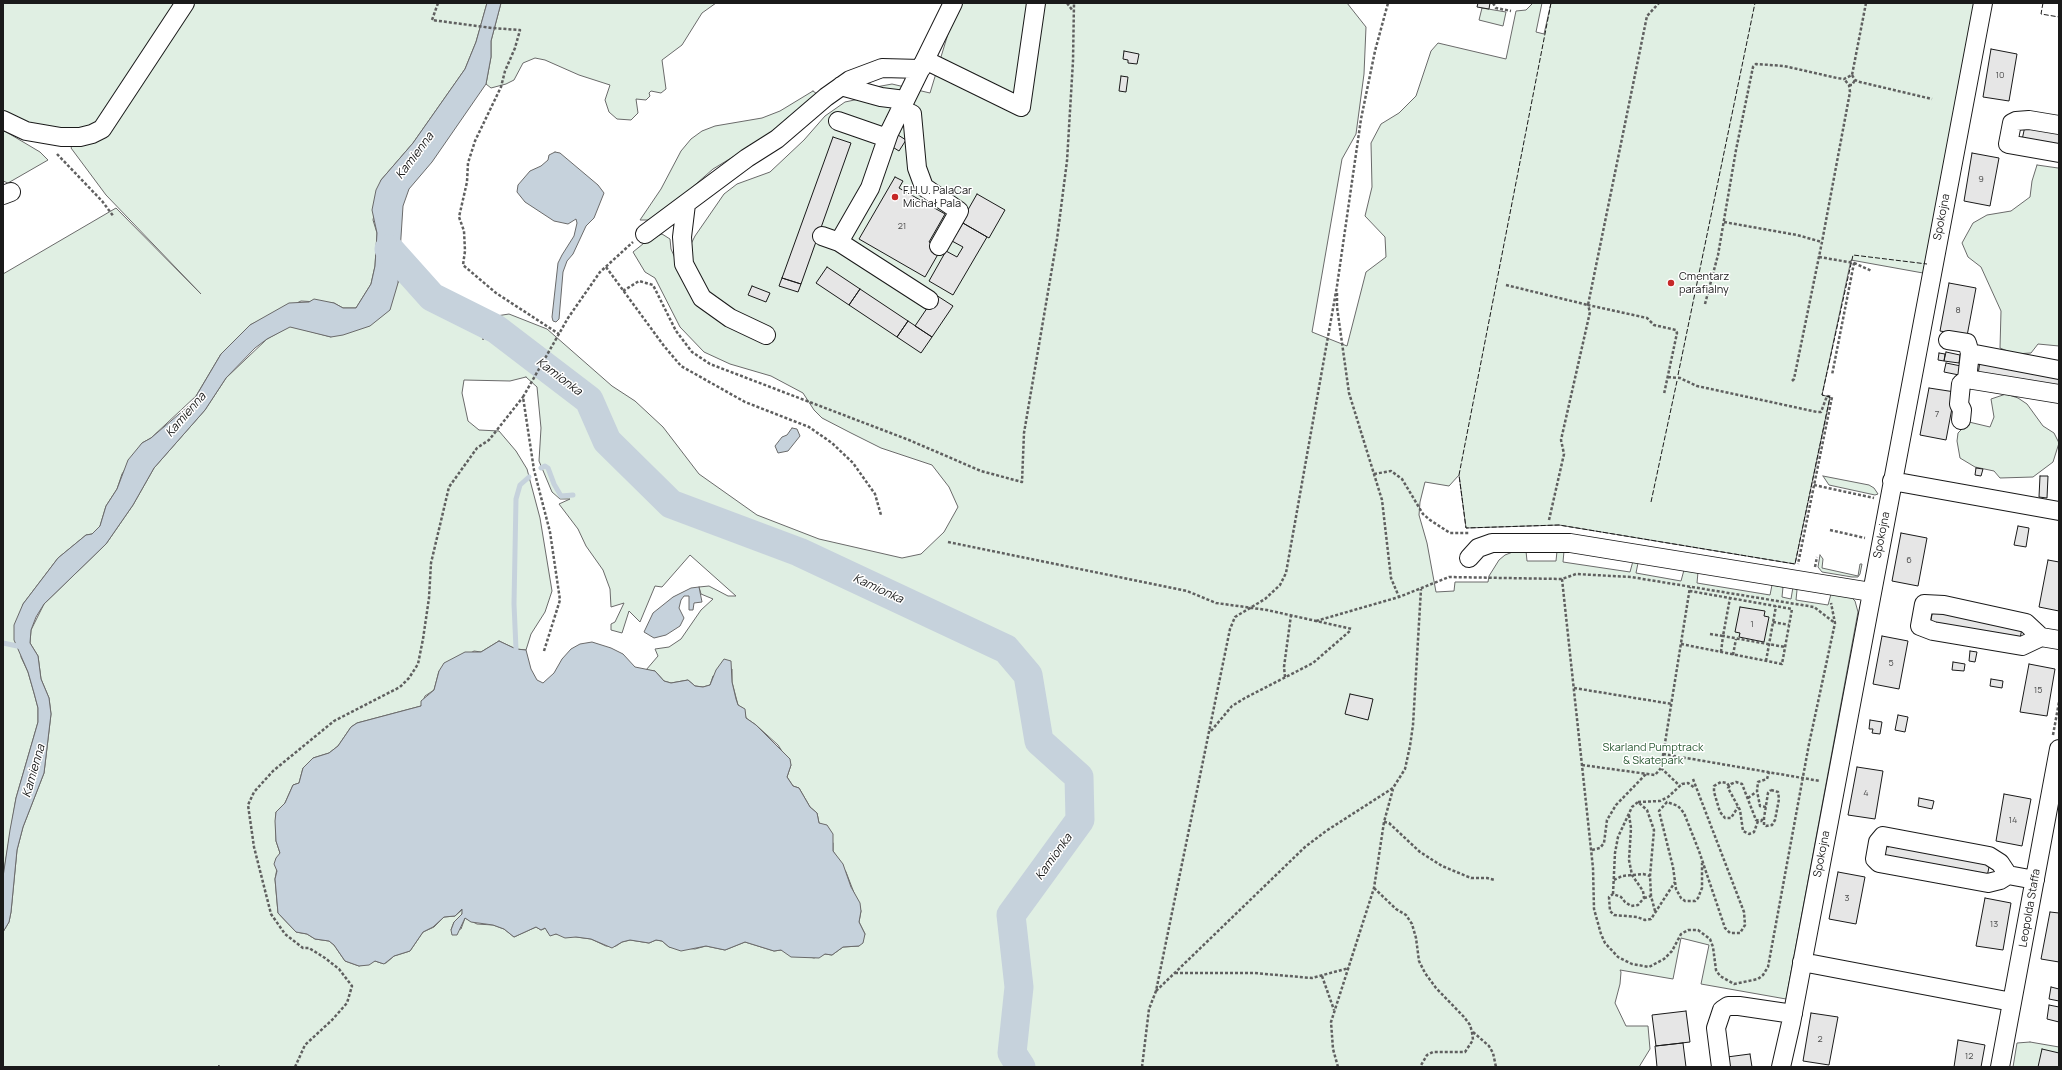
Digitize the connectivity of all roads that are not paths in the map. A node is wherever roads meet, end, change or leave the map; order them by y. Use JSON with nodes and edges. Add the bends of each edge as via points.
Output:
{"nodes":[{"id":1,"x":185,"y":3,"type":"edge"},
{"id":2,"x":953,"y":3,"type":"edge"},
{"id":3,"x":1036,"y":3,"type":"edge"},
{"id":4,"x":1983,"y":3,"type":"edge"},
{"id":5,"x":923,"y":65,"type":"junction"},
{"id":6,"x":841,"y":86,"type":"junction"},
{"id":7,"x":903,"y":105,"type":"junction"},
{"id":8,"x":3,"y":120,"type":"edge"},
{"id":9,"x":838,"y":121,"type":"dead end"},
{"id":10,"x":2059,"y":126,"type":"edge"},
{"id":11,"x":887,"y":138,"type":"junction"},
{"id":12,"x":2059,"y":153,"type":"edge"},
{"id":13,"x":686,"y":204,"type":"junction"},
{"id":14,"x":822,"y":236,"type":"dead end"},
{"id":15,"x":640,"y":237,"type":"road end"},
{"id":16,"x":839,"y":242,"type":"junction"},
{"id":17,"x":938,"y":246,"type":"dead end"},
{"id":18,"x":930,"y":300,"type":"dead end"},
{"id":19,"x":766,"y":335,"type":"dead end"},
{"id":20,"x":1948,"y":340,"type":"dead end"},
{"id":21,"x":1970,"y":353,"type":"junction"},
{"id":22,"x":2059,"y":370,"type":"edge"},
{"id":23,"x":1967,"y":379,"type":"junction"},
{"id":24,"x":2059,"y":394,"type":"edge"},
{"id":25,"x":1961,"y":420,"type":"dead end"},
{"id":26,"x":1892,"y":481,"type":"junction"},
{"id":27,"x":2059,"y":511,"type":"edge"},
{"id":28,"x":1469,"y":558,"type":"dead end"},
{"id":29,"x":1872,"y":592,"type":"junction"},
{"id":30,"x":2041,"y":637,"type":"junction"},
{"id":31,"x":2059,"y":640,"type":"edge"},
{"id":32,"x":2059,"y":749,"type":"edge"},
{"id":33,"x":2008,"y":875,"type":"junction"},
{"id":34,"x":2035,"y":880,"type":"junction"},
{"id":35,"x":1802,"y":962,"type":"junction"},
{"id":36,"x":2012,"y":1002,"type":"junction"},
{"id":37,"x":1793,"y":1014,"type":"junction"},
{"id":38,"x":1721,"y":1067,"type":"edge"},
{"id":39,"x":1781,"y":1067,"type":"edge"},
{"id":40,"x":2000,"y":1067,"type":"edge"}],
"edges":[{"from":1,"to":8,"type":"street","via":[[102,129],[58,144]]},
{"from":2,"to":5,"type":"street"},
{"from":3,"to":5,"type":"street","via":[[1021,107]]},
{"from":4,"to":26,"type":"street","name":"Spokojna"},
{"from":5,"to":6,"type":"street","via":[[882,68]]},
{"from":5,"to":7,"type":"street"},
{"from":6,"to":7,"type":"street"},
{"from":6,"to":13,"type":"street","via":[[777,138]]},
{"from":7,"to":11,"type":"street"},
{"from":7,"to":17,"type":"street","via":[[912,114],[917,168],[924,187],[958,211]]},
{"from":9,"to":11,"type":"street"},
{"from":10,"to":12,"type":"street","via":[[2029,120],[2016,121],[2012,123],[2008,144]]},
{"from":11,"to":16,"type":"street","via":[[870,188]]},
{"from":13,"to":15,"type":"street"},
{"from":13,"to":19,"type":"street","via":[[682,237],[684,264],[702,298],[730,318]]},
{"from":14,"to":16,"type":"street"},
{"from":16,"to":18,"type":"street"},
{"from":20,"to":21,"type":"street","via":[[1967,343]]},
{"from":21,"to":22,"type":"street"},
{"from":21,"to":23,"type":"street"},
{"from":23,"to":24,"type":"street"},
{"from":23,"to":25,"type":"street","via":[[1961,384]]},
{"from":26,"to":27,"type":"street"},
{"from":26,"to":29,"type":"street","name":"Spokojna"},
{"from":28,"to":29,"type":"street","via":[[1478,548],[1492,543],[1570,543]]},
{"from":29,"to":35,"type":"street","name":"Spokojna"},
{"from":30,"to":30,"type":"street","via":[[2026,623],[1944,605],[1924,604],[1920,626],[1933,631],[2022,646]]},
{"from":30,"to":31,"type":"street"},
{"from":32,"to":34,"type":"street","name":"Leopolda Staffa"},
{"from":33,"to":33,"type":"street","via":[[2000,863],[1989,856],[1882,836],[1878,842],[1875,859],[1879,863],[1988,883]]},
{"from":33,"to":34,"type":"street"},
{"from":34,"to":36,"type":"street","name":"Leopolda Staffa"},
{"from":35,"to":36,"type":"street"},
{"from":35,"to":37,"type":"street","name":"Spokojna"},
{"from":36,"to":40,"type":"street","name":"Leopolda Staffa"},
{"from":37,"to":38,"type":"street","via":[[1738,1006],[1728,1006],[1722,1010],[1716,1028]]},
{"from":37,"to":39,"type":"street","name":"Spokojna"}]}
